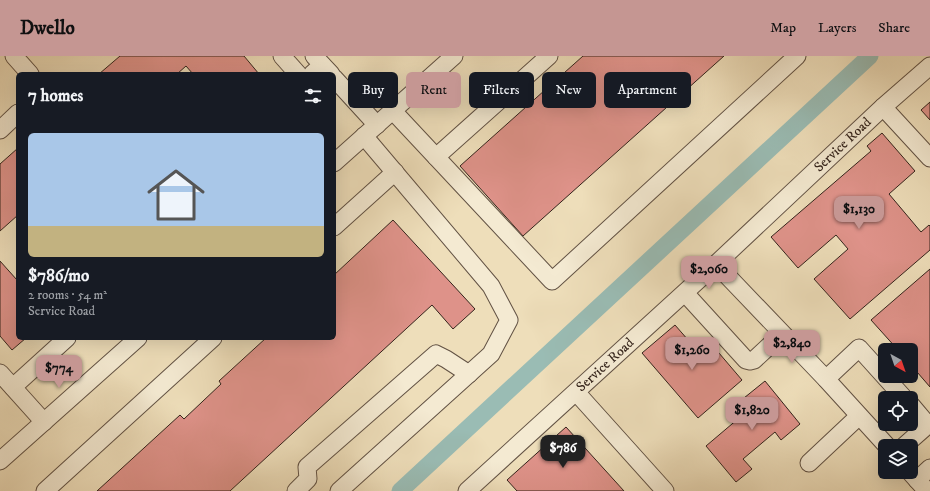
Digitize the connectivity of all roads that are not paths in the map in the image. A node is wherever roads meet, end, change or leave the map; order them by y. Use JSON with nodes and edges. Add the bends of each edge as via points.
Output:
{"nodes":[{"id":1,"x":14,"y":56,"type":"edge"},
{"id":2,"x":282,"y":56,"type":"edge"},
{"id":3,"x":454,"y":56,"type":"edge"},
{"id":4,"x":549,"y":56,"type":"edge"},
{"id":5,"x":797,"y":56,"type":"edge"},
{"id":6,"x":930,"y":66,"type":"edge"},
{"id":7,"x":28,"y":72,"type":"edge"},
{"id":8,"x":296,"y":72,"type":"edge"},
{"id":9,"x":337,"y":87,"type":"edge"},
{"id":10,"x":883,"y":107,"type":"junction"},
{"id":11,"x":392,"y":111,"type":"junction"},
{"id":12,"x":16,"y":116,"type":"edge"},
{"id":13,"x":377,"y":125,"type":"junction"},
{"id":14,"x":0,"y":130,"type":"edge"},
{"id":15,"x":364,"y":136,"type":"junction"},
{"id":16,"x":436,"y":157,"type":"junction"},
{"id":17,"x":930,"y":158,"type":"edge"},
{"id":18,"x":336,"y":161,"type":"edge"},
{"id":19,"x":395,"y":172,"type":"junction"},
{"id":20,"x":336,"y":225,"type":"edge"},
{"id":21,"x":716,"y":264,"type":"junction"},
{"id":22,"x":685,"y":292,"type":"junction"},
{"id":23,"x":782,"y":334,"type":"junction"},
{"id":24,"x":65,"y":340,"type":"edge"},
{"id":25,"x":136,"y":340,"type":"edge"},
{"id":26,"x":211,"y":340,"type":"edge"},
{"id":27,"x":0,"y":373,"type":"edge"},
{"id":28,"x":468,"y":374,"type":"junction"},
{"id":29,"x":826,"y":379,"type":"junction"},
{"id":30,"x":13,"y":387,"type":"junction"},
{"id":31,"x":898,"y":391,"type":"edge"},
{"id":32,"x":576,"y":392,"type":"junction"},
{"id":33,"x":918,"y":412,"type":"edge"},
{"id":34,"x":859,"y":416,"type":"junction"},
{"id":35,"x":44,"y":422,"type":"junction"},
{"id":36,"x":929,"y":424,"type":"edge"},
{"id":37,"x":880,"y":439,"type":"edge"},
{"id":38,"x":912,"y":439,"type":"edge"},
{"id":39,"x":0,"y":461,"type":"edge"},
{"id":40,"x":809,"y":463,"type":"dead end"},
{"id":41,"x":930,"y":468,"type":"edge"},
{"id":42,"x":918,"y":481,"type":"edge"},
{"id":43,"x":474,"y":488,"type":"edge"},
{"id":44,"x":45,"y":491,"type":"edge"},
{"id":45,"x":296,"y":491,"type":"edge"},
{"id":46,"x":339,"y":491,"type":"edge"},
{"id":47,"x":665,"y":491,"type":"edge"}],
"edges":[{"from":1,"to":7,"type":"street"},
{"from":2,"to":8,"type":"street"},
{"from":3,"to":11,"type":"street"},
{"from":4,"to":16,"type":"street"},
{"from":5,"to":16,"type":"street","via":[[552,281]]},
{"from":6,"to":10,"type":"street","name":"Service Road"},
{"from":9,"to":13,"type":"street"},
{"from":10,"to":17,"type":"street","name":"Service Road"},
{"from":10,"to":21,"type":"street","name":"Service Road"},
{"from":11,"to":13,"type":"street"},
{"from":11,"to":16,"type":"street"},
{"from":12,"to":14,"type":"street"},
{"from":13,"to":15,"type":"street"},
{"from":15,"to":18,"type":"street"},
{"from":15,"to":19,"type":"street"},
{"from":19,"to":20,"type":"street"},
{"from":19,"to":28,"type":"street","via":[[491,286],[509,320],[491,354]]},
{"from":21,"to":22,"type":"street","name":"Service Road"},
{"from":21,"to":23,"type":"street"},
{"from":22,"to":23,"type":"street","via":[[750,362]]},
{"from":22,"to":32,"type":"street","name":"Service Road"},
{"from":23,"to":29,"type":"street"},
{"from":24,"to":30,"type":"street"},
{"from":25,"to":35,"type":"street"},
{"from":26,"to":44,"type":"street"},
{"from":27,"to":30,"type":"street"},
{"from":28,"to":45,"type":"street","via":[[436,354],[307,467],[308,479]]},
{"from":28,"to":46,"type":"street"},
{"from":29,"to":31,"type":"street","via":[[859,348]]},
{"from":29,"to":34,"type":"street"},
{"from":30,"to":35,"type":"street"},
{"from":32,"to":43,"type":"street","name":"Service Road"},
{"from":32,"to":47,"type":"street"},
{"from":33,"to":36,"type":"street"},
{"from":34,"to":37,"type":"street"},
{"from":34,"to":40,"type":"street"},
{"from":35,"to":39,"type":"street"},
{"from":36,"to":38,"type":"street"},
{"from":41,"to":42,"type":"street"}]}
